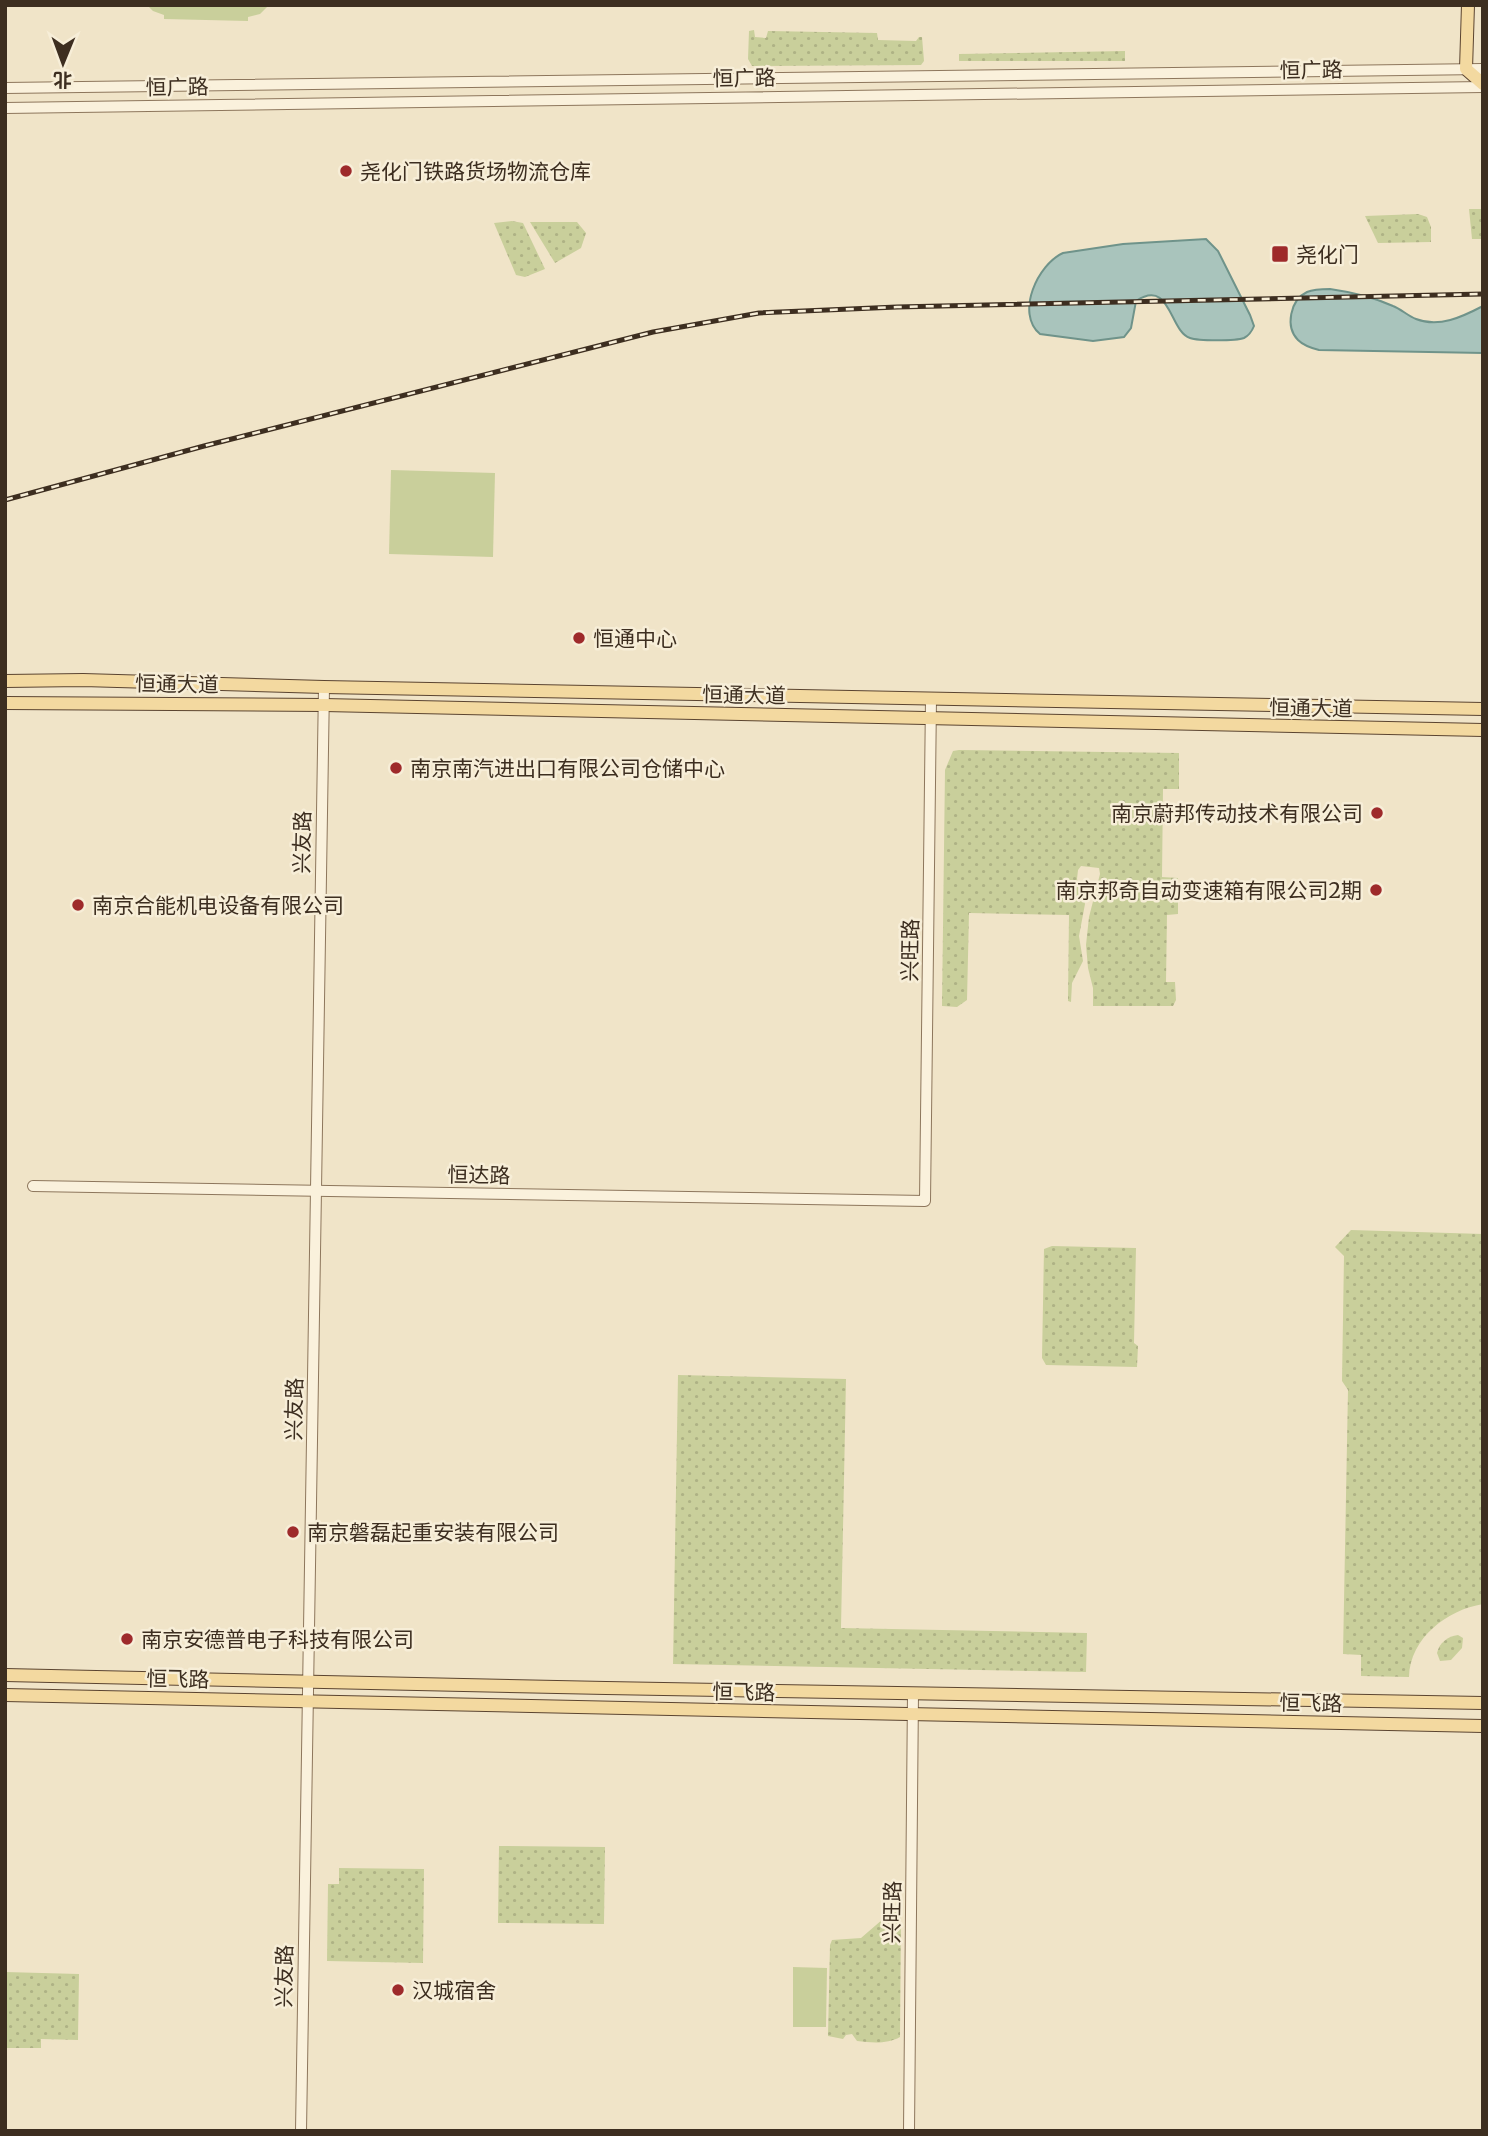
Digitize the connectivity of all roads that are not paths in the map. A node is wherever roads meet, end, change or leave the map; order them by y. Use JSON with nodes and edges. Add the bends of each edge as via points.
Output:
{"nodes":[{"id":1,"x":1468,"y":5,"type":"edge"},
{"id":2,"x":1466,"y":69,"type":"junction"},
{"id":3,"x":1483,"y":69,"type":"edge"},
{"id":4,"x":1483,"y":85,"type":"edge"},
{"id":5,"x":5,"y":88,"type":"edge"},
{"id":6,"x":5,"y":108,"type":"edge"},
{"id":7,"x":5,"y":681,"type":"edge"},
{"id":8,"x":324,"y":687,"type":"junction"},
{"id":9,"x":931,"y":699,"type":"junction"},
{"id":10,"x":5,"y":703,"type":"edge"},
{"id":11,"x":324,"y":705,"type":"junction"},
{"id":12,"x":1483,"y":709,"type":"edge"},
{"id":13,"x":931,"y":718,"type":"junction"},
{"id":14,"x":1483,"y":730,"type":"edge"},
{"id":15,"x":33,"y":1186,"type":"dead end"},
{"id":16,"x":317,"y":1191,"type":"junction"},
{"id":17,"x":925,"y":1201,"type":"joint"},
{"id":18,"x":5,"y":1675,"type":"edge"},
{"id":19,"x":307,"y":1681,"type":"junction"},
{"id":20,"x":913,"y":1693,"type":"junction"},
{"id":21,"x":5,"y":1695,"type":"edge"},
{"id":22,"x":306,"y":1701,"type":"junction"},
{"id":23,"x":1483,"y":1703,"type":"edge"},
{"id":24,"x":913,"y":1714,"type":"junction"},
{"id":25,"x":1483,"y":1726,"type":"edge"},
{"id":26,"x":301,"y":2131,"type":"edge"},
{"id":27,"x":909,"y":2131,"type":"edge"}],
"edges":[{"from":1,"to":2,"type":"main road"},
{"from":2,"to":3,"type":"street","name":"恒广路"},
{"from":2,"to":4,"type":"main road"},
{"from":2,"to":5,"type":"street","name":"恒广路"},
{"from":4,"to":6,"type":"street","name":"恒广路"},
{"from":7,"to":8,"type":"main road","name":"恒通大道"},
{"from":8,"to":9,"type":"main road","name":"恒通大道"},
{"from":8,"to":11,"type":"street","name":"兴友路"},
{"from":9,"to":12,"type":"main road","name":"恒通大道"},
{"from":9,"to":13,"type":"street","name":"兴旺路"},
{"from":10,"to":11,"type":"main road","name":"恒通大道"},
{"from":11,"to":13,"type":"main road","name":"恒通大道"},
{"from":11,"to":16,"type":"street","name":"兴友路"},
{"from":13,"to":14,"type":"main road","name":"恒通大道"},
{"from":13,"to":17,"type":"street","name":"兴旺路"},
{"from":15,"to":16,"type":"street","name":"恒达路"},
{"from":16,"to":17,"type":"street","name":"恒达路"},
{"from":16,"to":19,"type":"street","name":"兴友路"},
{"from":18,"to":19,"type":"main road","name":"恒飞路"},
{"from":19,"to":20,"type":"main road","name":"恒飞路"},
{"from":19,"to":22,"type":"street","name":"兴友路"},
{"from":20,"to":23,"type":"main road","name":"恒飞路"},
{"from":20,"to":24,"type":"street","name":"兴旺路"},
{"from":21,"to":22,"type":"main road","name":"恒飞路"},
{"from":22,"to":24,"type":"main road","name":"恒飞路"},
{"from":22,"to":26,"type":"street","name":"兴友路"},
{"from":24,"to":25,"type":"main road","name":"恒飞路"},
{"from":24,"to":27,"type":"street","name":"兴旺路"}]}
